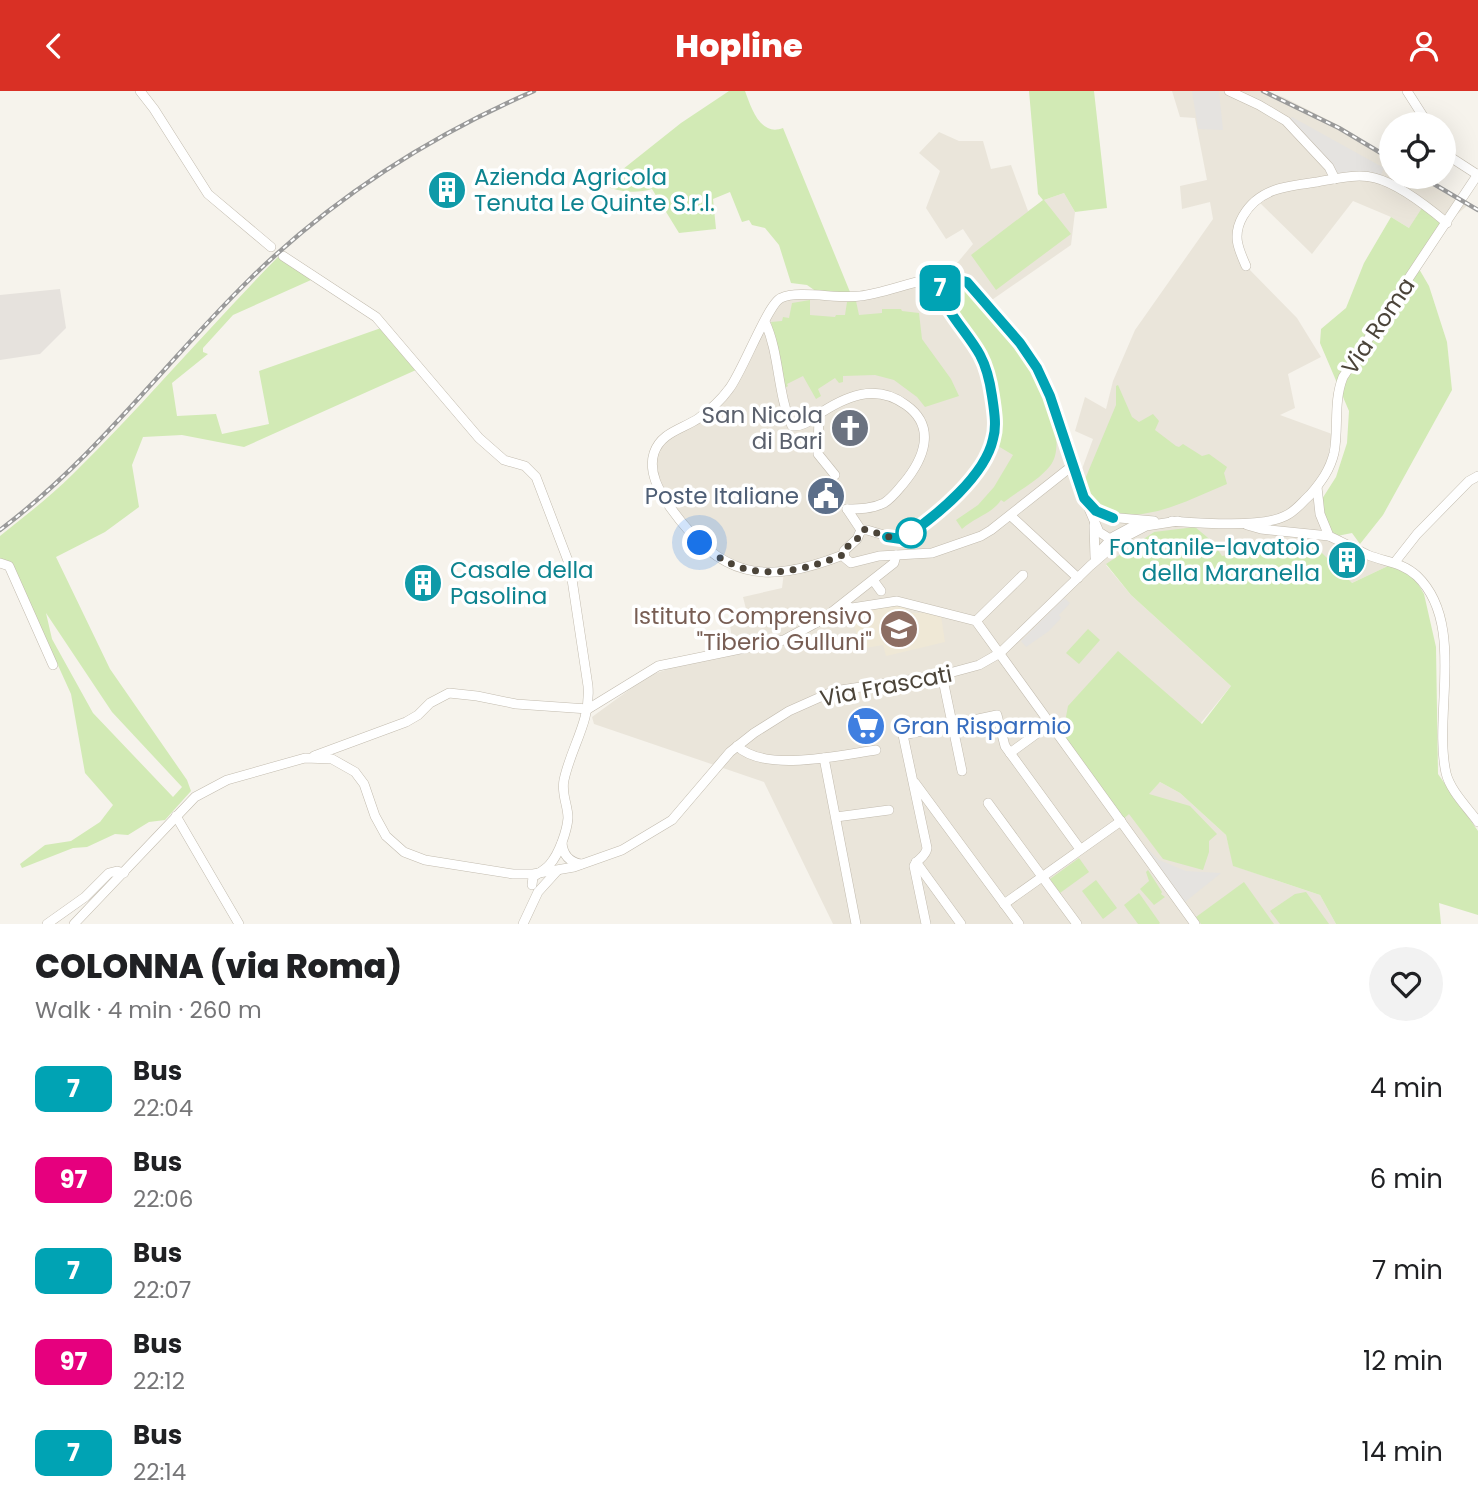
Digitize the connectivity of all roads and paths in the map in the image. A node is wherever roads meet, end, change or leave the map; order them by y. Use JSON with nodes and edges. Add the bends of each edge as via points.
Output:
{"nodes":[{"id":1,"x":140,"y":91,"type":"edge"},
{"id":2,"x":1229,"y":91,"type":"edge"},
{"id":3,"x":1407,"y":91,"type":"edge"},
{"id":4,"x":1420,"y":112,"type":"edge"},
{"id":5,"x":1456,"y":161,"type":"edge"},
{"id":6,"x":1478,"y":175,"type":"edge"},
{"id":7,"x":1335,"y":179,"type":"junction"},
{"id":8,"x":1447,"y":223,"type":"junction"},
{"id":9,"x":271,"y":247,"type":"dead end"},
{"id":10,"x":283,"y":256,"type":"dead end"},
{"id":11,"x":1246,"y":266,"type":"dead end"},
{"id":12,"x":948,"y":278,"type":"junction"},
{"id":13,"x":765,"y":322,"type":"junction"},
{"id":14,"x":819,"y":414,"type":"junction"},
{"id":15,"x":1072,"y":466,"type":"junction"},
{"id":16,"x":835,"y":475,"type":"dead end"},
{"id":17,"x":1478,"y":476,"type":"edge"},
{"id":18,"x":1317,"y":487,"type":"junction"},
{"id":19,"x":1084,"y":498,"type":"junction"},
{"id":20,"x":1011,"y":516,"type":"junction"},
{"id":21,"x":1113,"y":518,"type":"junction"},
{"id":22,"x":1154,"y":521,"type":"junction"},
{"id":23,"x":1178,"y":521,"type":"junction"},
{"id":24,"x":1238,"y":523,"type":"junction"},
{"id":25,"x":1094,"y":524,"type":"junction"},
{"id":26,"x":861,"y":530,"type":"junction"},
{"id":27,"x":1329,"y":536,"type":"junction"},
{"id":28,"x":1113,"y":540,"type":"junction"},
{"id":29,"x":896,"y":555,"type":"junction"},
{"id":30,"x":844,"y":556,"type":"junction"},
{"id":31,"x":1092,"y":562,"type":"junction"},
{"id":32,"x":1395,"y":562,"type":"junction"},
{"id":33,"x":0,"y":563,"type":"edge"},
{"id":34,"x":1023,"y":575,"type":"dead end"},
{"id":35,"x":1078,"y":578,"type":"junction"},
{"id":36,"x":873,"y":580,"type":"junction"},
{"id":37,"x":881,"y":591,"type":"dead end"},
{"id":38,"x":843,"y":605,"type":"junction"},
{"id":39,"x":976,"y":621,"type":"junction"},
{"id":40,"x":1000,"y":653,"type":"junction"},
{"id":41,"x":53,"y":665,"type":"dead end"},
{"id":42,"x":942,"y":675,"type":"junction"},
{"id":43,"x":589,"y":709,"type":"junction"},
{"id":44,"x":1051,"y":723,"type":"junction"},
{"id":45,"x":952,"y":724,"type":"junction"},
{"id":46,"x":737,"y":746,"type":"junction"},
{"id":47,"x":876,"y":750,"type":"dead end"},
{"id":48,"x":1010,"y":753,"type":"junction"},
{"id":49,"x":313,"y":757,"type":"junction"},
{"id":50,"x":824,"y":758,"type":"junction"},
{"id":51,"x":962,"y":771,"type":"dead end"},
{"id":52,"x":912,"y":779,"type":"junction"},
{"id":53,"x":988,"y":803,"type":"dead end"},
{"id":54,"x":889,"y":810,"type":"dead end"},
{"id":55,"x":176,"y":815,"type":"junction"},
{"id":56,"x":836,"y":817,"type":"junction"},
{"id":57,"x":1121,"y":821,"type":"junction"},
{"id":58,"x":1478,"y":822,"type":"edge"},
{"id":59,"x":562,"y":837,"type":"junction"},
{"id":60,"x":1080,"y":849,"type":"junction"},
{"id":61,"x":593,"y":862,"type":"junction"},
{"id":62,"x":916,"y":862,"type":"junction"},
{"id":63,"x":558,"y":871,"type":"junction"},
{"id":64,"x":124,"y":873,"type":"junction"},
{"id":65,"x":513,"y":874,"type":"junction"},
{"id":66,"x":538,"y":874,"type":"junction"},
{"id":67,"x":1042,"y":878,"type":"junction"},
{"id":68,"x":532,"y":885,"type":"junction"},
{"id":69,"x":543,"y":885,"type":"junction"},
{"id":70,"x":1004,"y":904,"type":"junction"},
{"id":71,"x":530,"y":907,"type":"junction"},
{"id":72,"x":47,"y":924,"type":"edge"},
{"id":73,"x":74,"y":924,"type":"edge"},
{"id":74,"x":239,"y":924,"type":"edge"},
{"id":75,"x":523,"y":924,"type":"edge"},
{"id":76,"x":856,"y":924,"type":"edge"},
{"id":77,"x":926,"y":924,"type":"edge"},
{"id":78,"x":961,"y":924,"type":"edge"},
{"id":79,"x":1019,"y":924,"type":"edge"},
{"id":80,"x":1077,"y":924,"type":"edge"},
{"id":81,"x":1195,"y":924,"type":"edge"}],
"edges":[{"from":1,"to":9,"type":"street","via":[[208,194]]},
{"from":2,"to":7,"type":"street","via":[[1286,121]]},
{"from":3,"to":4,"type":"street"},
{"from":5,"to":6,"type":"street"},
{"from":6,"to":8,"type":"street","name":"Via Roma"},
{"from":7,"to":8,"type":"street","via":[[1384,181]]},
{"from":7,"to":11,"type":"street","via":[[1277,189],[1256,199],[1236,235]]},
{"from":8,"to":18,"type":"street","name":"Via Roma","via":[[1344,375],[1337,398],[1333,458]]},
{"from":10,"to":43,"type":"street","via":[[376,317],[479,438],[504,460],[524,466],[536,477],[570,566]]},
{"from":12,"to":13,"type":"street","via":[[861,296],[784,296],[774,303]]},
{"from":12,"to":15,"type":"street","via":[[967,282],[1029,355],[1050,396]]},
{"from":12,"to":26,"type":"street","via":[[940,287],[942,297],[988,373],[994,438],[982,463],[959,492],[908,535],[901,539]]},
{"from":13,"to":14,"type":"street","via":[[791,425],[801,426]]},
{"from":13,"to":30,"type":"street","via":[[725,394],[701,417],[659,442],[653,459],[654,477],[664,499],[691,534],[732,566],[784,572]]},
{"from":14,"to":16,"type":"street","via":[[818,454]]},
{"from":14,"to":26,"type":"street","via":[[849,397],[874,393],[896,398],[917,415],[926,433],[916,465],[891,497],[872,507],[847,509]]},
{"from":15,"to":19,"type":"street"},
{"from":15,"to":20,"type":"street"},
{"from":17,"to":32,"type":"street","via":[[1434,516]]},
{"from":18,"to":24,"type":"street","name":"Via Roma","via":[[1283,517]]},
{"from":18,"to":27,"type":"street","via":[[1320,514]]},
{"from":19,"to":21,"type":"street","via":[[1096,511]]},
{"from":19,"to":25,"type":"street"},
{"from":20,"to":29,"type":"street","via":[[961,543],[932,552]]},
{"from":20,"to":35,"type":"street"},
{"from":21,"to":22,"type":"street"},
{"from":21,"to":28,"type":"street"},
{"from":22,"to":23,"type":"street","name":"Via Roma"},
{"from":22,"to":28,"type":"street","name":"Via Roma","via":[[1134,525]]},
{"from":23,"to":24,"type":"street","name":"Via Roma"},
{"from":23,"to":28,"type":"street","via":[[1146,526]]},
{"from":24,"to":27,"type":"street"},
{"from":25,"to":28,"type":"street","via":[[1100,534]]},
{"from":25,"to":31,"type":"street"},
{"from":26,"to":30,"type":"street","via":[[844,549]]},
{"from":27,"to":32,"type":"street"},
{"from":28,"to":31,"type":"street","name":"Via Frascati"},
{"from":29,"to":30,"type":"street","via":[[852,563]]},
{"from":29,"to":36,"type":"street","via":[[895,562]]},
{"from":31,"to":35,"type":"street","name":"Via Frascati"},
{"from":32,"to":58,"type":"street","via":[[1416,575],[1438,614],[1444,636],[1445,771]]},
{"from":33,"to":41,"type":"street","via":[[11,571]]},
{"from":34,"to":39,"type":"street"},
{"from":35,"to":40,"type":"street","name":"Via Frascati"},
{"from":36,"to":37,"type":"street"},
{"from":36,"to":38,"type":"street"},
{"from":38,"to":39,"type":"street","via":[[852,608],[897,601]]},
{"from":38,"to":43,"type":"street","via":[[784,640],[659,666]]},
{"from":39,"to":40,"type":"street"},
{"from":40,"to":42,"type":"street","name":"Via Frascati","via":[[967,670]]},
{"from":40,"to":44,"type":"street"},
{"from":42,"to":45,"type":"street"},
{"from":42,"to":46,"type":"street","name":"Via Frascati","via":[[834,691],[789,711]]},
{"from":43,"to":49,"type":"street","via":[[449,694],[406,722]]},
{"from":43,"to":59,"type":"street","via":[[564,780],[568,818]]},
{"from":44,"to":48,"type":"street"},
{"from":44,"to":57,"type":"street"},
{"from":45,"to":48,"type":"street","via":[[997,715]]},
{"from":45,"to":51,"type":"street"},
{"from":45,"to":52,"type":"street","via":[[903,735]]},
{"from":46,"to":50,"type":"street","via":[[768,760]]},
{"from":46,"to":61,"type":"street","name":"Via Frascati","via":[[669,822]]},
{"from":47,"to":50,"type":"street"},
{"from":48,"to":60,"type":"street"},
{"from":49,"to":55,"type":"street","via":[[224,781],[195,797]]},
{"from":49,"to":65,"type":"street","via":[[338,761],[360,777],[384,833],[405,853]]},
{"from":50,"to":56,"type":"street"},
{"from":52,"to":62,"type":"street","via":[[927,848]]},
{"from":52,"to":70,"type":"street"},
{"from":53,"to":67,"type":"street"},
{"from":54,"to":56,"type":"street"},
{"from":55,"to":64,"type":"street"},
{"from":55,"to":74,"type":"street"},
{"from":56,"to":76,"type":"street"},
{"from":57,"to":60,"type":"street"},
{"from":57,"to":81,"type":"street"},
{"from":59,"to":61,"type":"street","via":[[568,858],[580,864]]},
{"from":59,"to":66,"type":"street","via":[[552,861]]},
{"from":60,"to":67,"type":"street"},
{"from":61,"to":63,"type":"street","name":"Via Frascati"},
{"from":62,"to":77,"type":"street"},
{"from":62,"to":78,"type":"street"},
{"from":63,"to":66,"type":"street","name":"Via Frascati"},
{"from":63,"to":69,"type":"street"},
{"from":64,"to":72,"type":"street","via":[[110,872]]},
{"from":64,"to":73,"type":"street"},
{"from":65,"to":66,"type":"street","name":"Via Frascati"},
{"from":65,"to":68,"type":"street"},
{"from":66,"to":68,"type":"street"},
{"from":66,"to":69,"type":"street"},
{"from":67,"to":70,"type":"street"},
{"from":67,"to":80,"type":"street"},
{"from":68,"to":71,"type":"street"},
{"from":69,"to":71,"type":"street"},
{"from":70,"to":79,"type":"street"},
{"from":71,"to":75,"type":"street"}]}
